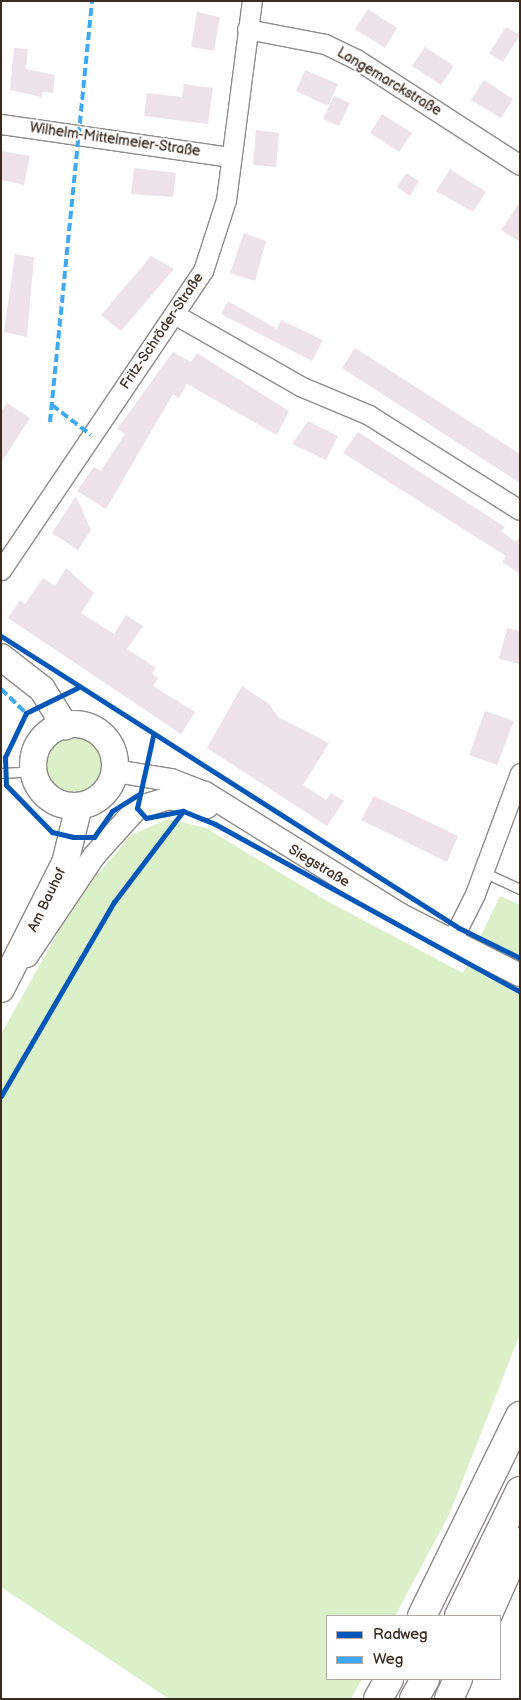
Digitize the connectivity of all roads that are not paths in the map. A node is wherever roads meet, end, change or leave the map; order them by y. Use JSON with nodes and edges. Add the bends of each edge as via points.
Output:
{"nodes":[{"id":1,"x":252,"y":1,"type":"edge"},
{"id":2,"x":246,"y":29,"type":"junction"},
{"id":3,"x":1,"y":124,"type":"edge"},
{"id":4,"x":229,"y":157,"type":"junction"},
{"id":5,"x":520,"y":165,"type":"edge"},
{"id":6,"x":174,"y":314,"type":"junction"},
{"id":7,"x":520,"y":510,"type":"edge"},
{"id":8,"x":1,"y":570,"type":"edge"},
{"id":9,"x":1,"y":657,"type":"edge"},
{"id":10,"x":65,"y":726,"type":"junction"},
{"id":11,"x":115,"y":771,"type":"junction"},
{"id":12,"x":34,"y":772,"type":"junction"},
{"id":13,"x":1,"y":773,"type":"edge"},
{"id":14,"x":520,"y":773,"type":"edge"},
{"id":15,"x":79,"y":806,"type":"junction"},
{"id":16,"x":237,"y":815,"type":"junction"},
{"id":17,"x":483,"y":872,"type":"junction"},
{"id":18,"x":520,"y":889,"type":"edge"},
{"id":19,"x":451,"y":942,"type":"junction"},
{"id":20,"x":520,"y":975,"type":"edge"},
{"id":21,"x":6,"y":980,"type":"edge"},
{"id":22,"x":520,"y":1416,"type":"edge"},
{"id":23,"x":520,"y":1491,"type":"edge"},
{"id":24,"x":520,"y":1542,"type":"edge"},
{"id":25,"x":422,"y":1615,"type":"edge"},
{"id":26,"x":459,"y":1615,"type":"edge"},
{"id":27,"x":487,"y":1615,"type":"edge"},
{"id":28,"x":388,"y":1680,"type":"edge"},
{"id":29,"x":424,"y":1680,"type":"edge"},
{"id":30,"x":458,"y":1680,"type":"edge"},
{"id":31,"x":378,"y":1699,"type":"edge"},
{"id":32,"x":414,"y":1699,"type":"edge"},
{"id":33,"x":449,"y":1699,"type":"edge"}],
"edges":[{"from":1,"to":2,"type":"street","name":"Fritz-Schröder-Straße"},
{"from":2,"to":4,"type":"street","name":"Fritz-Schröder-Straße"},
{"from":2,"to":5,"type":"street","name":"Langemarckstraße","via":[[326,44],[356,59]]},
{"from":3,"to":4,"type":"street","name":"Wilhelm-Mittelmeier-Straße"},
{"from":4,"to":6,"type":"street","name":"Fritz-Schröder-Straße","via":[[221,227],[203,271]]},
{"from":6,"to":7,"type":"street","via":[[300,386],[369,415]]},
{"from":6,"to":8,"type":"street","name":"Fritz-Schröder-Straße"},
{"from":9,"to":10,"type":"main road","via":[[42,689]]},
{"from":10,"to":11,"type":"main road","via":[[91,728],[102,735],[114,758]]},
{"from":10,"to":12,"type":"main road","via":[[53,730],[37,748]]},
{"from":11,"to":15,"type":"main road","via":[[103,795]]},
{"from":11,"to":16,"type":"street","name":"Siegstraße","via":[[171,780],[206,793]]},
{"from":12,"to":13,"type":"lane"},
{"from":12,"to":15,"type":"main road","via":[[44,794],[67,806]]},
{"from":14,"to":17,"type":"street"},
{"from":15,"to":21,"type":"main road","name":"Am Bauhof","via":[[65,864]]},
{"from":16,"to":19,"type":"street","name":"Siegstraße"},
{"from":16,"to":21,"type":"street","via":[[170,798],[137,808],[94,856],[32,952]]},
{"from":17,"to":18,"type":"lane"},
{"from":17,"to":19,"type":"street"},
{"from":19,"to":20,"type":"street","name":"Siegstraße"},
{"from":22,"to":25,"type":"highway"},
{"from":23,"to":26,"type":"highway"},
{"from":24,"to":27,"type":"highway"},
{"from":28,"to":31,"type":"highway"},
{"from":29,"to":32,"type":"highway"},
{"from":30,"to":33,"type":"highway"}]}
